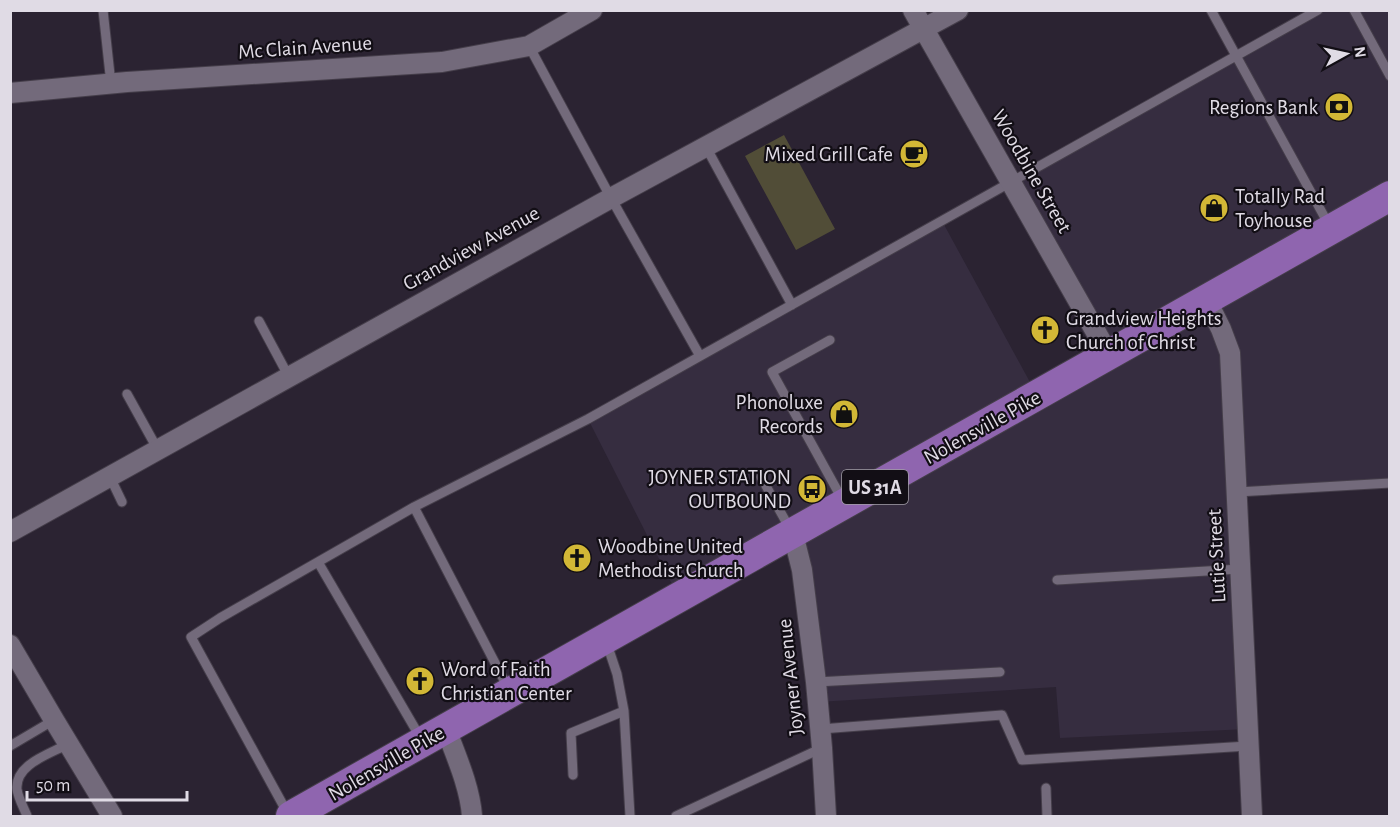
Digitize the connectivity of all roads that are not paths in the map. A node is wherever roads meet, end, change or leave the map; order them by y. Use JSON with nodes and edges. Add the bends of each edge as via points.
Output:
{"nodes":[{"id":1,"x":102,"y":10,"type":"edge"},
{"id":2,"x":592,"y":10,"type":"edge"},
{"id":3,"x":913,"y":10,"type":"edge"},
{"id":4,"x":958,"y":10,"type":"edge"},
{"id":5,"x":1211,"y":10,"type":"edge"},
{"id":6,"x":1318,"y":10,"type":"edge"},
{"id":7,"x":1354,"y":10,"type":"edge"},
{"id":8,"x":924,"y":30,"type":"junction"},
{"id":9,"x":529,"y":46,"type":"junction"},
{"id":10,"x":1237,"y":56,"type":"junction"},
{"id":11,"x":1389,"y":76,"type":"edge"},
{"id":12,"x":111,"y":84,"type":"junction"},
{"id":13,"x":10,"y":93,"type":"edge"},
{"id":14,"x":706,"y":147,"type":"junction"},
{"id":15,"x":1010,"y":182,"type":"junction"},
{"id":16,"x":1389,"y":196,"type":"edge"},
{"id":17,"x":611,"y":198,"type":"junction"},
{"id":18,"x":1331,"y":229,"type":"junction"},
{"id":19,"x":1206,"y":299,"type":"junction"},
{"id":20,"x":792,"y":304,"type":"junction"},
{"id":21,"x":258,"y":321,"type":"dead end"},
{"id":22,"x":830,"y":340,"type":"dead end"},
{"id":23,"x":1109,"y":355,"type":"junction"},
{"id":24,"x":700,"y":356,"type":"junction"},
{"id":25,"x":290,"y":377,"type":"junction"},
{"id":26,"x":128,"y":394,"type":"dead end"},
{"id":27,"x":158,"y":450,"type":"junction"},
{"id":28,"x":110,"y":477,"type":"junction"},
{"id":29,"x":761,"y":477,"type":"dead end"},
{"id":30,"x":1389,"y":483,"type":"edge"},
{"id":31,"x":1237,"y":492,"type":"junction"},
{"id":32,"x":122,"y":502,"type":"dead end"},
{"id":33,"x":845,"y":504,"type":"junction"},
{"id":34,"x":414,"y":507,"type":"junction"},
{"id":35,"x":10,"y":532,"type":"edge"},
{"id":36,"x":793,"y":534,"type":"junction"},
{"id":37,"x":318,"y":562,"type":"junction"},
{"id":38,"x":1240,"y":570,"type":"junction"},
{"id":39,"x":1057,"y":580,"type":"dead end"},
{"id":40,"x":606,"y":639,"type":"junction"},
{"id":41,"x":10,"y":645,"type":"edge"},
{"id":42,"x":1000,"y":672,"type":"dead end"},
{"id":43,"x":816,"y":682,"type":"junction"},
{"id":44,"x":511,"y":692,"type":"junction"},
{"id":45,"x":624,"y":711,"type":"junction"},
{"id":46,"x":54,"y":720,"type":"junction"},
{"id":47,"x":434,"y":735,"type":"junction"},
{"id":48,"x":821,"y":739,"type":"junction"},
{"id":49,"x":68,"y":744,"type":"junction"},
{"id":50,"x":10,"y":746,"type":"edge"},
{"id":51,"x":1248,"y":746,"type":"junction"},
{"id":52,"x":573,"y":775,"type":"dead end"},
{"id":53,"x":1046,"y":788,"type":"dead end"},
{"id":54,"x":27,"y":816,"type":"edge"},
{"id":55,"x":112,"y":816,"type":"edge"},
{"id":56,"x":290,"y":816,"type":"edge"},
{"id":57,"x":472,"y":816,"type":"edge"},
{"id":58,"x":630,"y":816,"type":"edge"},
{"id":59,"x":676,"y":816,"type":"edge"},
{"id":60,"x":826,"y":816,"type":"edge"},
{"id":61,"x":1047,"y":816,"type":"edge"},
{"id":62,"x":1252,"y":816,"type":"edge"}],
"edges":[{"from":1,"to":12,"type":"lane"},
{"from":2,"to":9,"type":"street","name":"Mc Clain Avenue"},
{"from":3,"to":8,"type":"street","name":"Woodbine Street"},
{"from":4,"to":8,"type":"street","name":"Grandview Avenue"},
{"from":5,"to":10,"type":"lane"},
{"from":6,"to":10,"type":"lane"},
{"from":7,"to":11,"type":"lane"},
{"from":8,"to":14,"type":"street","name":"Grandview Avenue"},
{"from":8,"to":15,"type":"street","name":"Woodbine Street"},
{"from":9,"to":12,"type":"street","name":"Mc Clain Avenue","via":[[442,62]]},
{"from":9,"to":17,"type":"lane"},
{"from":10,"to":15,"type":"lane"},
{"from":10,"to":18,"type":"lane"},
{"from":12,"to":13,"type":"street","name":"Mc Clain Avenue"},
{"from":14,"to":17,"type":"street","name":"Grandview Avenue"},
{"from":14,"to":20,"type":"lane"},
{"from":15,"to":20,"type":"lane"},
{"from":15,"to":23,"type":"street","name":"Woodbine Street"},
{"from":16,"to":18,"type":"main road","name":"Nolensville Pike","number":"US 31A"},
{"from":17,"to":24,"type":"lane"},
{"from":17,"to":25,"type":"street","name":"Grandview Avenue"},
{"from":18,"to":19,"type":"main road","name":"Nolensville Pike","number":"US 31A"},
{"from":19,"to":23,"type":"main road","name":"Nolensville Pike","number":"US 31A"},
{"from":19,"to":31,"type":"street","name":"Lutie Street","via":[[1230,352]]},
{"from":20,"to":24,"type":"lane"},
{"from":21,"to":25,"type":"lane"},
{"from":22,"to":33,"type":"lane","via":[[772,372]]},
{"from":23,"to":33,"type":"main road","name":"Nolensville Pike","number":"US 31A"},
{"from":24,"to":34,"type":"lane"},
{"from":25,"to":27,"type":"street","name":"Grandview Avenue"},
{"from":26,"to":27,"type":"lane"},
{"from":27,"to":28,"type":"street","name":"Grandview Avenue"},
{"from":28,"to":32,"type":"lane"},
{"from":28,"to":35,"type":"street","name":"Grandview Avenue"},
{"from":29,"to":36,"type":"lane"},
{"from":30,"to":31,"type":"lane"},
{"from":31,"to":38,"type":"street","name":"Lutie Street"},
{"from":33,"to":36,"type":"main road","name":"Nolensville Pike","number":"US 31A"},
{"from":34,"to":37,"type":"lane"},
{"from":34,"to":44,"type":"lane"},
{"from":36,"to":40,"type":"main road","name":"Nolensville Pike","number":"US 31A"},
{"from":36,"to":43,"type":"street","name":"Joyner Avenue","via":[[802,570]]},
{"from":37,"to":47,"type":"lane"},
{"from":37,"to":56,"type":"lane","via":[[191,637]]},
{"from":38,"to":39,"type":"lane"},
{"from":38,"to":51,"type":"street","name":"Lutie Street"},
{"from":40,"to":44,"type":"main road","name":"Nolensville Pike","number":"US 31A"},
{"from":40,"to":45,"type":"lane"},
{"from":41,"to":46,"type":"street"},
{"from":42,"to":43,"type":"lane"},
{"from":43,"to":48,"type":"street","name":"Joyner Avenue"},
{"from":44,"to":47,"type":"main road","name":"Nolensville Pike","number":"US 31A"},
{"from":45,"to":52,"type":"lane","via":[[571,732]]},
{"from":45,"to":58,"type":"lane"},
{"from":46,"to":49,"type":"street"},
{"from":46,"to":50,"type":"lane"},
{"from":47,"to":56,"type":"main road","name":"Nolensville Pike","number":"US 31A"},
{"from":47,"to":57,"type":"street","via":[[460,765]]},
{"from":48,"to":51,"type":"lane","via":[[1002,715],[1022,760]]},
{"from":48,"to":59,"type":"lane"},
{"from":48,"to":60,"type":"street","name":"Joyner Avenue"},
{"from":49,"to":54,"type":"lane","via":[[28,765],[18,778],[17,792]]},
{"from":49,"to":55,"type":"street"},
{"from":51,"to":62,"type":"street","name":"Lutie Street"},
{"from":53,"to":61,"type":"lane"}]}
